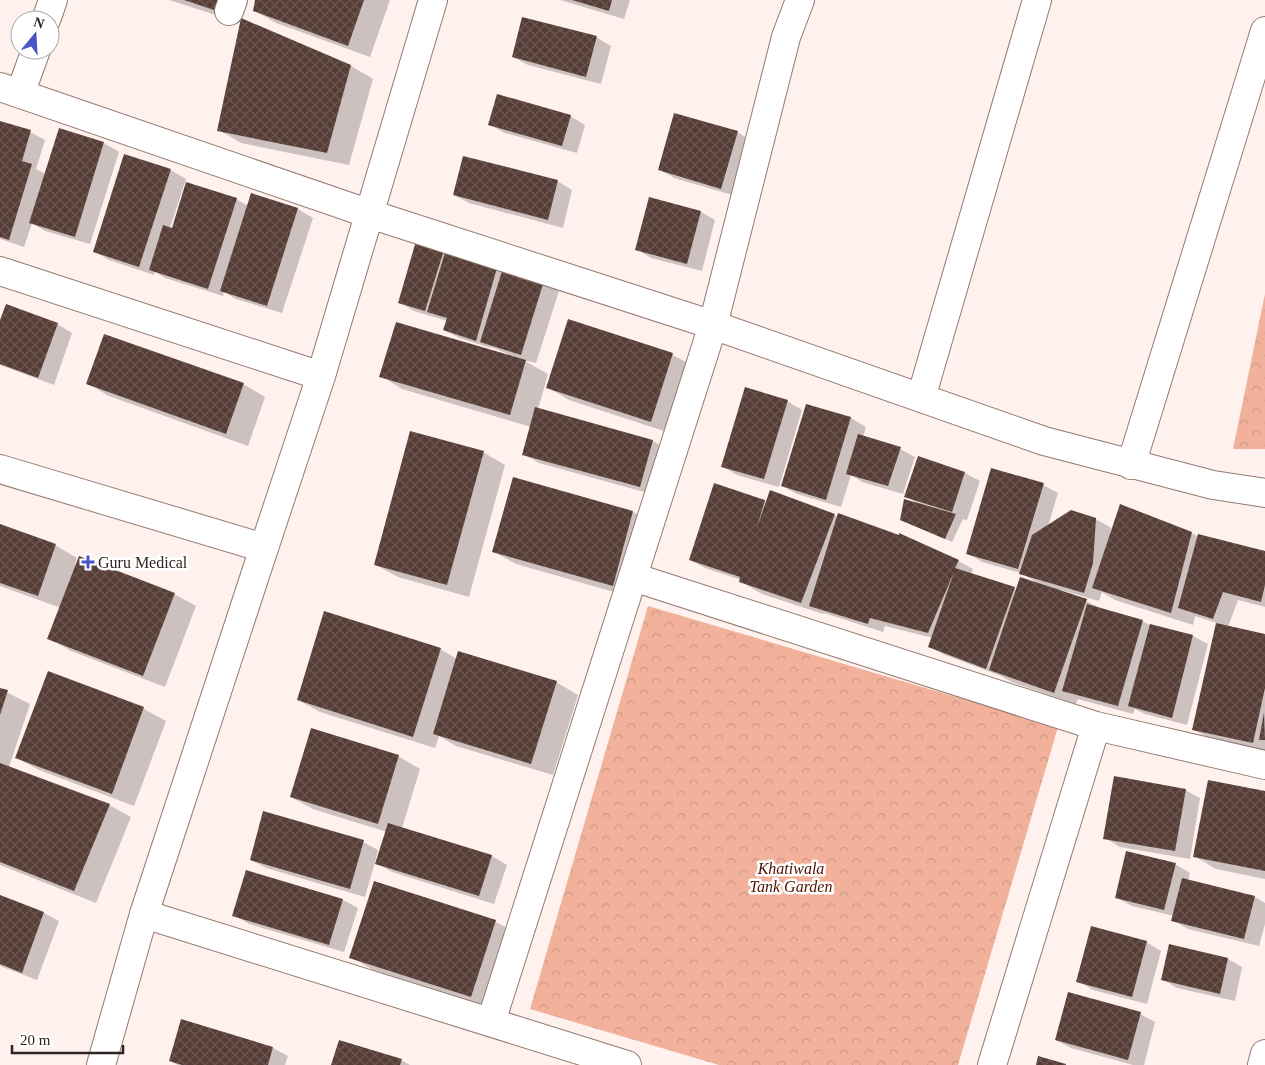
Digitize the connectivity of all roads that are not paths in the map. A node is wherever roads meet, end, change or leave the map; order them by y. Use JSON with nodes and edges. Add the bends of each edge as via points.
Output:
{"nodes":[{"id":1,"x":434,"y":0,"type":"edge"},
{"id":2,"x":800,"y":0,"type":"edge"},
{"id":3,"x":1037,"y":0,"type":"edge"},
{"id":4,"x":1265,"y":31,"type":"edge"},
{"id":5,"x":30,"y":60,"type":"edge"},
{"id":6,"x":10,"y":91,"type":"edge"},
{"id":7,"x":370,"y":214,"type":"junction"},
{"id":8,"x":0,"y":271,"type":"edge"},
{"id":9,"x":713,"y":326,"type":"junction"},
{"id":10,"x":321,"y":376,"type":"junction"},
{"id":11,"x":921,"y":398,"type":"junction"},
{"id":12,"x":1131,"y":464,"type":"junction"},
{"id":13,"x":0,"y":469,"type":"edge"},
{"id":14,"x":1265,"y":493,"type":"edge"},
{"id":15,"x":264,"y":548,"type":"junction"},
{"id":16,"x":633,"y":577,"type":"junction"},
{"id":17,"x":1096,"y":726,"type":"junction"},
{"id":18,"x":1265,"y":765,"type":"edge"},
{"id":19,"x":144,"y":914,"type":"junction"},
{"id":20,"x":491,"y":1022,"type":"junction"},
{"id":21,"x":1265,"y":1054,"type":"edge"},
{"id":22,"x":102,"y":1065,"type":"edge"},
{"id":23,"x":627,"y":1065,"type":"edge"},
{"id":24,"x":992,"y":1065,"type":"edge"},
{"id":25,"x":1262,"y":1065,"type":"edge"}],
"edges":[{"from":1,"to":7,"type":"street"},
{"from":2,"to":9,"type":"street","via":[[786,37]]},
{"from":3,"to":11,"type":"street"},
{"from":4,"to":12,"type":"street"},
{"from":5,"to":6,"type":"street"},
{"from":6,"to":7,"type":"street"},
{"from":7,"to":9,"type":"street"},
{"from":7,"to":10,"type":"street"},
{"from":8,"to":10,"type":"street"},
{"from":9,"to":11,"type":"street"},
{"from":9,"to":16,"type":"street"},
{"from":10,"to":15,"type":"street"},
{"from":11,"to":12,"type":"street","via":[[1044,441]]},
{"from":12,"to":14,"type":"street","via":[[1213,485]]},
{"from":13,"to":15,"type":"street"},
{"from":15,"to":19,"type":"street"},
{"from":16,"to":17,"type":"street"},
{"from":16,"to":20,"type":"street"},
{"from":17,"to":18,"type":"street"},
{"from":17,"to":24,"type":"street"},
{"from":19,"to":20,"type":"street"},
{"from":19,"to":22,"type":"street"},
{"from":20,"to":23,"type":"street"},
{"from":21,"to":25,"type":"street"}]}
